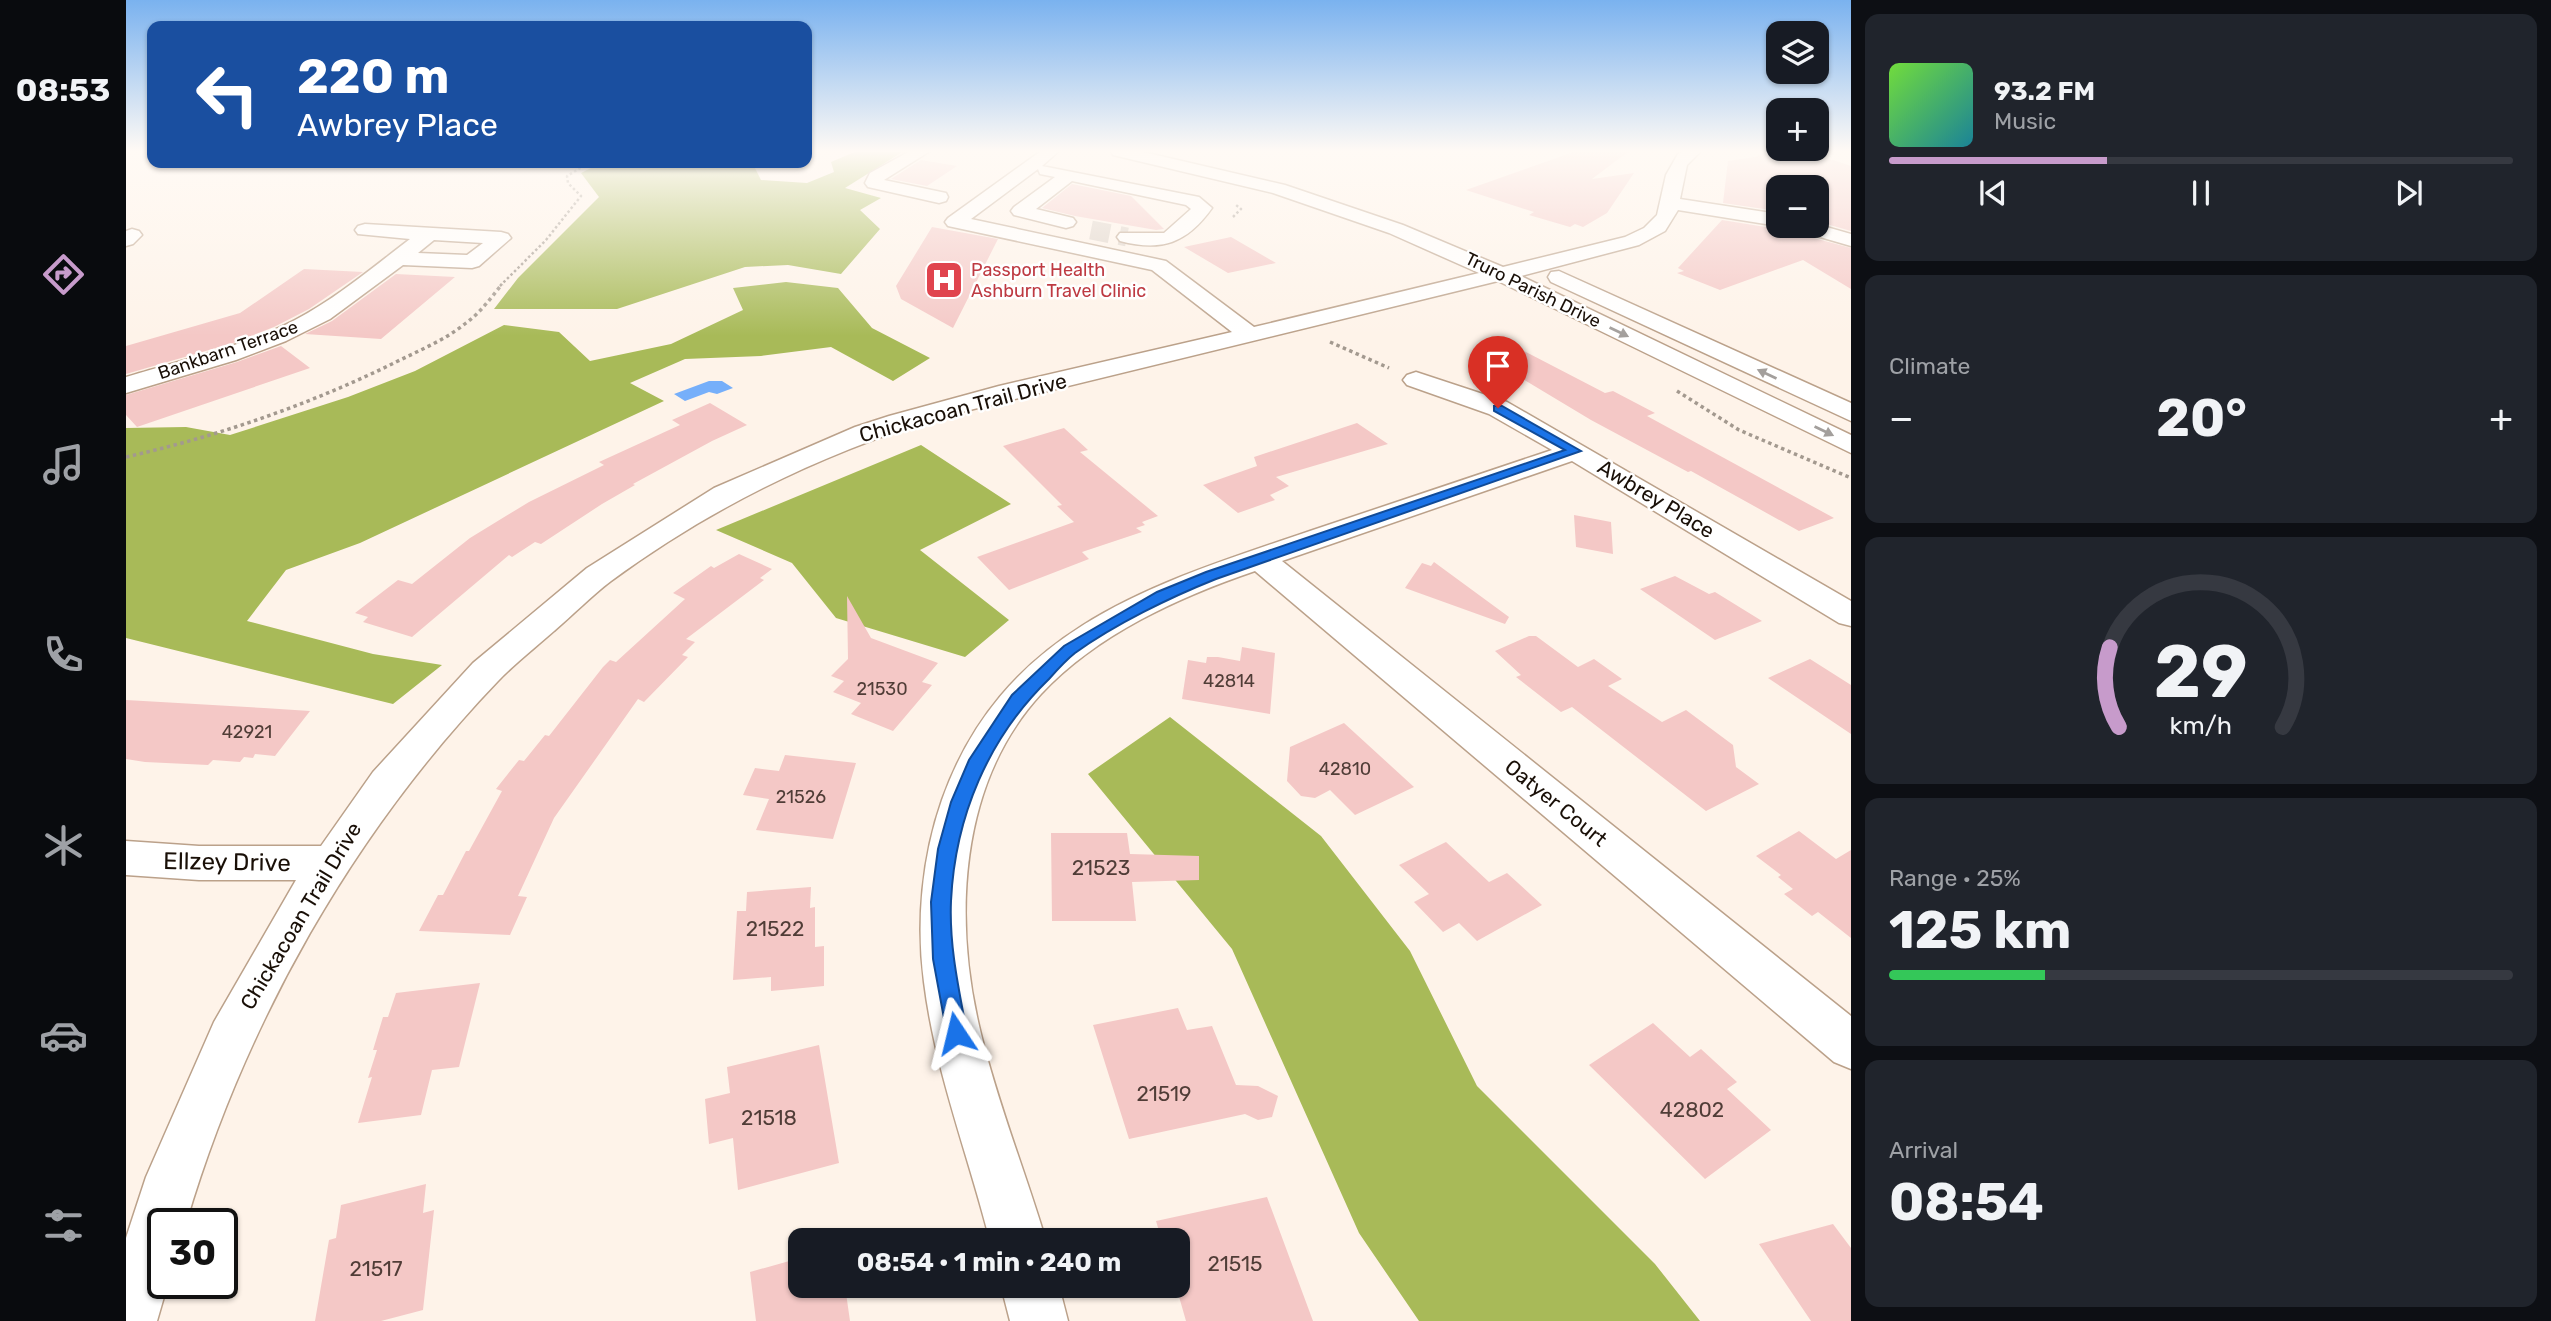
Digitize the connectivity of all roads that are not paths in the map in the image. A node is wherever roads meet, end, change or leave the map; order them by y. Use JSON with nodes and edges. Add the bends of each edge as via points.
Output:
{"nodes":[{"id":1,"x":968,"y":213,"type":"edge"},
{"id":2,"x":1029,"y":213,"type":"edge"},
{"id":3,"x":1198,"y":213,"type":"edge"},
{"id":4,"x":1351,"y":213,"type":"edge"},
{"id":5,"x":1401,"y":213,"type":"edge"},
{"id":6,"x":1666,"y":213,"type":"edge"},
{"id":7,"x":1731,"y":213,"type":"edge"},
{"id":8,"x":1766,"y":218,"type":"edge"},
{"id":9,"x":1074,"y":222,"type":"tunnel mouth"},
{"id":10,"x":1440,"y":226,"type":"dead end"},
{"id":11,"x":365,"y":230,"type":"dead end"},
{"id":12,"x":429,"y":234,"type":"junction"},
{"id":13,"x":1829,"y":234,"type":"edge"},
{"id":14,"x":1127,"y":237,"type":"tunnel mouth"},
{"id":15,"x":1851,"y":240,"type":"edge"},
{"id":16,"x":398,"y":258,"type":"junction"},
{"id":17,"x":1500,"y":262,"type":"junction"},
{"id":18,"x":1535,"y":265,"type":"junction"},
{"id":19,"x":1250,"y":335,"type":"junction"},
{"id":20,"x":1416,"y":380,"type":"road end"},
{"id":21,"x":126,"y":385,"type":"edge"},
{"id":22,"x":1851,"y":413,"type":"edge"},
{"id":23,"x":1851,"y":445,"type":"edge"},
{"id":24,"x":1575,"y":451,"type":"junction"},
{"id":25,"x":1261,"y":560,"type":"junction"},
{"id":26,"x":1851,"y":615,"type":"edge"},
{"id":27,"x":126,"y":858,"type":"edge"},
{"id":28,"x":328,"y":863,"type":"junction"},
{"id":29,"x":1851,"y":1046,"type":"edge"},
{"id":30,"x":1014,"y":1228,"type":"edge"},
{"id":31,"x":1033,"y":1298,"type":"edge"},
{"id":32,"x":128,"y":1321,"type":"edge"},
{"id":33,"x":1039,"y":1321,"type":"edge"}],
"edges":[{"from":1,"to":19,"type":"street","via":[[956,222],[1159,265]]},
{"from":2,"to":9,"type":"street"},
{"from":3,"to":14,"type":"street","via":[[1173,238]]},
{"from":4,"to":17,"type":"street","name":"Truro Parish Drive","via":[[1447,249]]},
{"from":5,"to":10,"type":"street"},
{"from":6,"to":18,"type":"street","name":"Chickacoan Trail Drive","via":[[1663,222],[1646,234]]},
{"from":7,"to":8,"type":"street"},
{"from":11,"to":12,"type":"street"},
{"from":12,"to":16,"type":"street","name":"Bankbarn Terrace"},
{"from":12,"to":16,"type":"street","via":[[501,238],[472,262]]},
{"from":13,"to":15,"type":"street"},
{"from":16,"to":21,"type":"street","name":"Bankbarn Terrace","via":[[296,328]]},
{"from":17,"to":18,"type":"street","name":"Chickacoan Trail Drive"},
{"from":17,"to":19,"type":"street","name":"Chickacoan Trail Drive"},
{"from":17,"to":23,"type":"street","name":"Truro Parish Drive","one_way":true},
{"from":22,"to":18,"type":"street","name":"Truro Parish Drive","one_way":true},
{"from":19,"to":28,"type":"street","name":"Chickacoan Trail Drive","via":[[934,411],[831,446],[718,498],[629,553],[523,636],[445,712],[383,786]]},
{"from":20,"to":24,"type":"street","name":"Awbrey Place","via":[[1498,408]]},
{"from":24,"to":25,"type":"street"},
{"from":24,"to":26,"type":"street","name":"Awbrey Place"},
{"from":25,"to":29,"type":"street","name":"Oatyer Court"},
{"from":25,"to":30,"type":"street","via":[[1162,595],[1069,649],[1026,690],[996,728],[960,802],[947,849],[941,902],[943,959],[956,1033]]},
{"from":27,"to":28,"type":"street","name":"Ellzey Drive"},
{"from":28,"to":32,"type":"street","name":"Chickacoan Trail Drive","via":[[260,977],[184,1144]]},
{"from":31,"to":33,"type":"street"}]}
